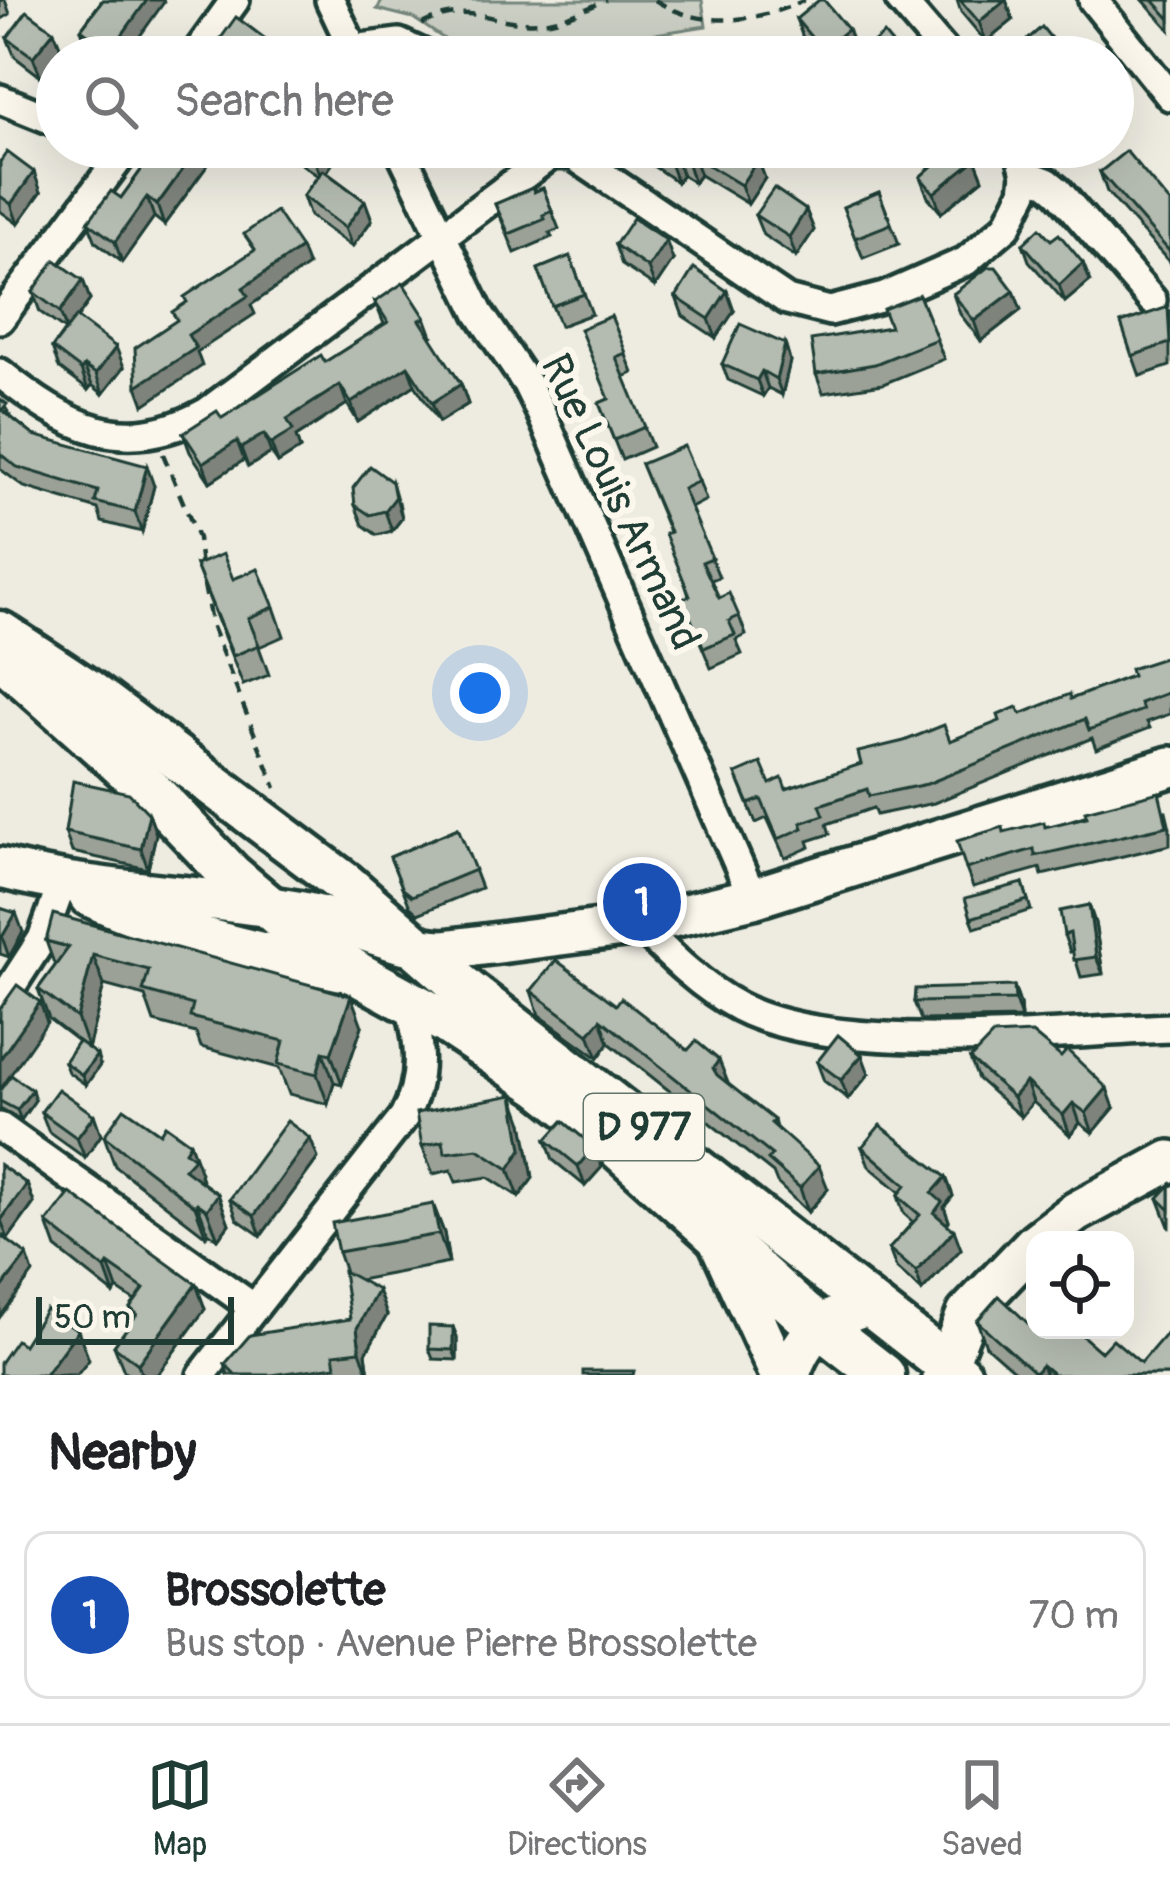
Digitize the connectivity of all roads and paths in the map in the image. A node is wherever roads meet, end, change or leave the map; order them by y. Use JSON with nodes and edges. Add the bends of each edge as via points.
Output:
{"nodes":[{"id":1,"x":236,"y":0,"type":"edge"},
{"id":2,"x":330,"y":0,"type":"edge"},
{"id":3,"x":606,"y":0,"type":"edge"},
{"id":4,"x":655,"y":0,"type":"edge"},
{"id":5,"x":805,"y":0,"type":"edge"},
{"id":6,"x":900,"y":0,"type":"edge"},
{"id":7,"x":1094,"y":0,"type":"edge"},
{"id":8,"x":209,"y":36,"type":"edge"},
{"id":9,"x":347,"y":36,"type":"edge"},
{"id":10,"x":408,"y":36,"type":"edge"},
{"id":11,"x":931,"y":36,"type":"edge"},
{"id":12,"x":1122,"y":36,"type":"edge"},
{"id":13,"x":1134,"y":51,"type":"edge"},
{"id":14,"x":1170,"y":96,"type":"edge"},
{"id":15,"x":0,"y":99,"type":"edge"},
{"id":16,"x":36,"y":114,"type":"edge"},
{"id":17,"x":112,"y":168,"type":"edge"},
{"id":18,"x":409,"y":168,"type":"edge"},
{"id":19,"x":530,"y":168,"type":"edge"},
{"id":20,"x":592,"y":168,"type":"edge"},
{"id":21,"x":1023,"y":168,"type":"edge"},
{"id":22,"x":1031,"y":168,"type":"edge"},
{"id":23,"x":442,"y":238,"type":"junction"},
{"id":24,"x":1152,"y":300,"type":"dead end"},
{"id":25,"x":0,"y":319,"type":"edge"},
{"id":26,"x":0,"y":373,"type":"edge"},
{"id":27,"x":153,"y":433,"type":"junction"},
{"id":28,"x":0,"y":633,"type":"edge"},
{"id":29,"x":0,"y":654,"type":"edge"},
{"id":30,"x":1170,"y":766,"type":"edge"},
{"id":31,"x":267,"y":828,"type":"junction"},
{"id":32,"x":196,"y":838,"type":"junction"},
{"id":33,"x":0,"y":868,"type":"edge"},
{"id":34,"x":62,"y":884,"type":"junction"},
{"id":35,"x":169,"y":893,"type":"junction"},
{"id":36,"x":753,"y":898,"type":"junction"},
{"id":37,"x":267,"y":907,"type":"junction"},
{"id":38,"x":639,"y":925,"type":"junction"},
{"id":39,"x":418,"y":949,"type":"junction"},
{"id":40,"x":358,"y":974,"type":"junction"},
{"id":41,"x":409,"y":1001,"type":"junction"},
{"id":42,"x":0,"y":1004,"type":"edge"},
{"id":43,"x":1170,"y":1028,"type":"edge"},
{"id":44,"x":0,"y":1127,"type":"edge"},
{"id":45,"x":1170,"y":1161,"type":"edge"},
{"id":46,"x":1051,"y":1231,"type":"edge"},
{"id":47,"x":718,"y":1239,"type":"junction"},
{"id":48,"x":1026,"y":1253,"type":"edge"},
{"id":49,"x":254,"y":1308,"type":"junction"},
{"id":50,"x":967,"y":1315,"type":"junction"},
{"id":51,"x":885,"y":1316,"type":"junction"},
{"id":52,"x":818,"y":1324,"type":"junction"},
{"id":53,"x":950,"y":1372,"type":"edge"},
{"id":54,"x":202,"y":1375,"type":"edge"},
{"id":55,"x":780,"y":1375,"type":"edge"},
{"id":56,"x":790,"y":1375,"type":"edge"},
{"id":57,"x":883,"y":1375,"type":"edge"}],
"edges":[{"from":1,"to":8,"type":"street"},
{"from":2,"to":9,"type":"street"},
{"from":3,"to":10,"type":"path","via":[[543,22],[464,8],[437,14]]},
{"from":4,"to":5,"type":"path","via":[[678,15],[730,19],[770,16]]},
{"from":6,"to":11,"type":"street"},
{"from":7,"to":12,"type":"street"},
{"from":13,"to":14,"type":"street"},
{"from":15,"to":16,"type":"street"},
{"from":17,"to":25,"type":"street"},
{"from":18,"to":23,"type":"street","name":"Rue Louis Armand"},
{"from":19,"to":23,"type":"street"},
{"from":20,"to":21,"type":"street","via":[[787,300],[830,311],[966,260],[1006,226],[1024,192]]},
{"from":22,"to":24,"type":"street"},
{"from":23,"to":27,"type":"street","via":[[207,412]]},
{"from":23,"to":36,"type":"street","name":"Rue Louis Armand","via":[[542,415]]},
{"from":26,"to":27,"type":"street","via":[[64,420],[104,432]]},
{"from":27,"to":31,"type":"path","via":[[198,538],[212,627],[279,795]]},
{"from":28,"to":31,"type":"main road","number":"D 977"},
{"from":29,"to":32,"type":"main road","number":"D 977"},
{"from":30,"to":36,"type":"main road"},
{"from":31,"to":39,"type":"main road","number":"D 977"},
{"from":32,"to":35,"type":"main road"},
{"from":32,"to":37,"type":"main road","number":"D 977"},
{"from":33,"to":34,"type":"main road"},
{"from":34,"to":35,"type":"main road"},
{"from":34,"to":40,"type":"main road","via":[[137,918]]},
{"from":34,"to":42,"type":"street","via":[[42,939]]},
{"from":35,"to":37,"type":"main road"},
{"from":36,"to":38,"type":"main road"},
{"from":37,"to":39,"type":"main road","via":[[343,921]]},
{"from":37,"to":40,"type":"main road","number":"D 977"},
{"from":38,"to":39,"type":"main road"},
{"from":38,"to":43,"type":"street","via":[[740,1008],[797,1026],[853,1036]]},
{"from":39,"to":51,"type":"main road","number":"D 977"},
{"from":40,"to":41,"type":"main road","number":"D 977"},
{"from":41,"to":47,"type":"main road","number":"D 977","via":[[541,1085]]},
{"from":41,"to":49,"type":"street","via":[[421,1064],[415,1096],[396,1131]]},
{"from":44,"to":49,"type":"street"},
{"from":45,"to":46,"type":"main road"},
{"from":47,"to":52,"type":"main road","number":"D 977"},
{"from":47,"to":55,"type":"main road"},
{"from":48,"to":50,"type":"main road"},
{"from":49,"to":54,"type":"street"},
{"from":50,"to":51,"type":"main road"},
{"from":50,"to":53,"type":"main road"},
{"from":51,"to":52,"type":"main road","via":[[841,1312]]},
{"from":51,"to":53,"type":"main road","number":"D 977"},
{"from":52,"to":56,"type":"main road"},
{"from":52,"to":57,"type":"main road","number":"D 977"}]}
